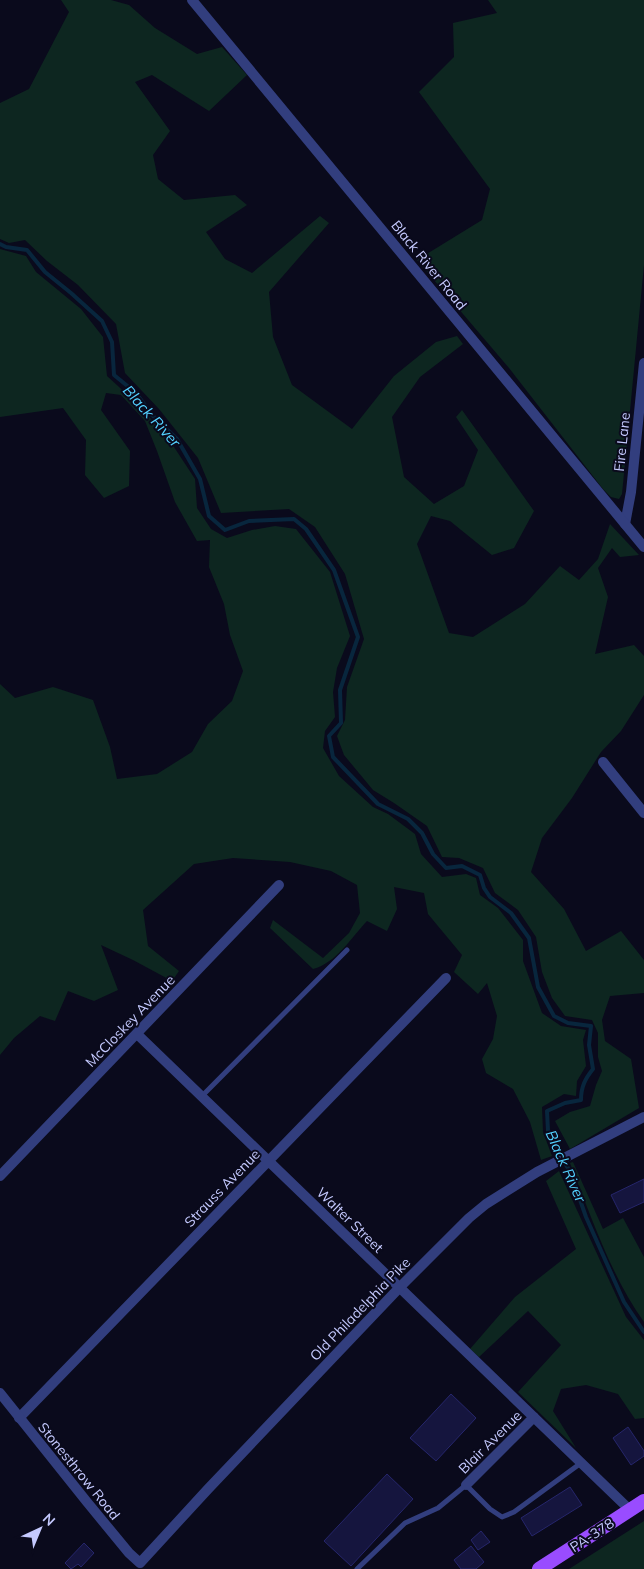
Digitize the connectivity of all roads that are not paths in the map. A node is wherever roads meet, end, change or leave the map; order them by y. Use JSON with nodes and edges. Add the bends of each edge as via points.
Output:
{"nodes":[{"id":1,"x":192,"y":0,"type":"edge"},
{"id":2,"x":644,"y":363,"type":"edge"},
{"id":3,"x":625,"y":524,"type":"junction"},
{"id":4,"x":644,"y":547,"type":"edge"},
{"id":5,"x":603,"y":762,"type":"dead end"},
{"id":6,"x":644,"y":813,"type":"edge"},
{"id":7,"x":279,"y":885,"type":"dead end"},
{"id":8,"x":347,"y":950,"type":"dead end"},
{"id":9,"x":446,"y":978,"type":"dead end"},
{"id":10,"x":137,"y":1034,"type":"junction"},
{"id":11,"x":202,"y":1096,"type":"junction"},
{"id":12,"x":644,"y":1117,"type":"edge"},
{"id":13,"x":268,"y":1160,"type":"junction"},
{"id":14,"x":0,"y":1176,"type":"edge"},
{"id":15,"x":400,"y":1287,"type":"junction"},
{"id":16,"x":0,"y":1393,"type":"edge"},
{"id":17,"x":534,"y":1417,"type":"junction"},
{"id":18,"x":19,"y":1418,"type":"junction"},
{"id":19,"x":581,"y":1463,"type":"junction"},
{"id":20,"x":466,"y":1485,"type":"junction"},
{"id":21,"x":644,"y":1501,"type":"edge"},
{"id":22,"x":630,"y":1510,"type":"junction"},
{"id":23,"x":138,"y":1566,"type":"edge"},
{"id":24,"x":357,"y":1569,"type":"edge"},
{"id":25,"x":539,"y":1569,"type":"edge"}],
"edges":[{"from":1,"to":3,"type":"street","name":"Black River Road"},
{"from":2,"to":3,"type":"street","name":"Fire Lane"},
{"from":3,"to":4,"type":"street","name":"Black River Road"},
{"from":5,"to":6,"type":"street"},
{"from":7,"to":10,"type":"street","name":"McCloskey Avenue"},
{"from":8,"to":11,"type":"lane"},
{"from":9,"to":13,"type":"street","name":"Strauss Avenue"},
{"from":10,"to":11,"type":"street","name":"Walter Street"},
{"from":10,"to":14,"type":"street","name":"McCloskey Avenue"},
{"from":11,"to":13,"type":"street","name":"Walter Street"},
{"from":12,"to":15,"type":"street","name":"Old Philadelphia Pike","via":[[556,1162],[486,1204]]},
{"from":13,"to":15,"type":"street","name":"Walter Street"},
{"from":13,"to":18,"type":"street","name":"Strauss Avenue"},
{"from":15,"to":17,"type":"street","name":"Walter Street"},
{"from":15,"to":23,"type":"street","name":"Old Philadelphia Pike"},
{"from":16,"to":18,"type":"street","name":"Stonesthrow Road"},
{"from":17,"to":19,"type":"street","name":"Walter Street"},
{"from":17,"to":20,"type":"street","name":"Blair Avenue"},
{"from":18,"to":23,"type":"street","name":"Stonesthrow Road"},
{"from":19,"to":20,"type":"lane","via":[[514,1512],[502,1517]]},
{"from":19,"to":22,"type":"street","name":"Walter Street"},
{"from":20,"to":24,"type":"lane","via":[[438,1508],[405,1522]]},
{"from":21,"to":22,"type":"main road","name":"PA-378"},
{"from":22,"to":25,"type":"main road","name":"PA-378"}]}
